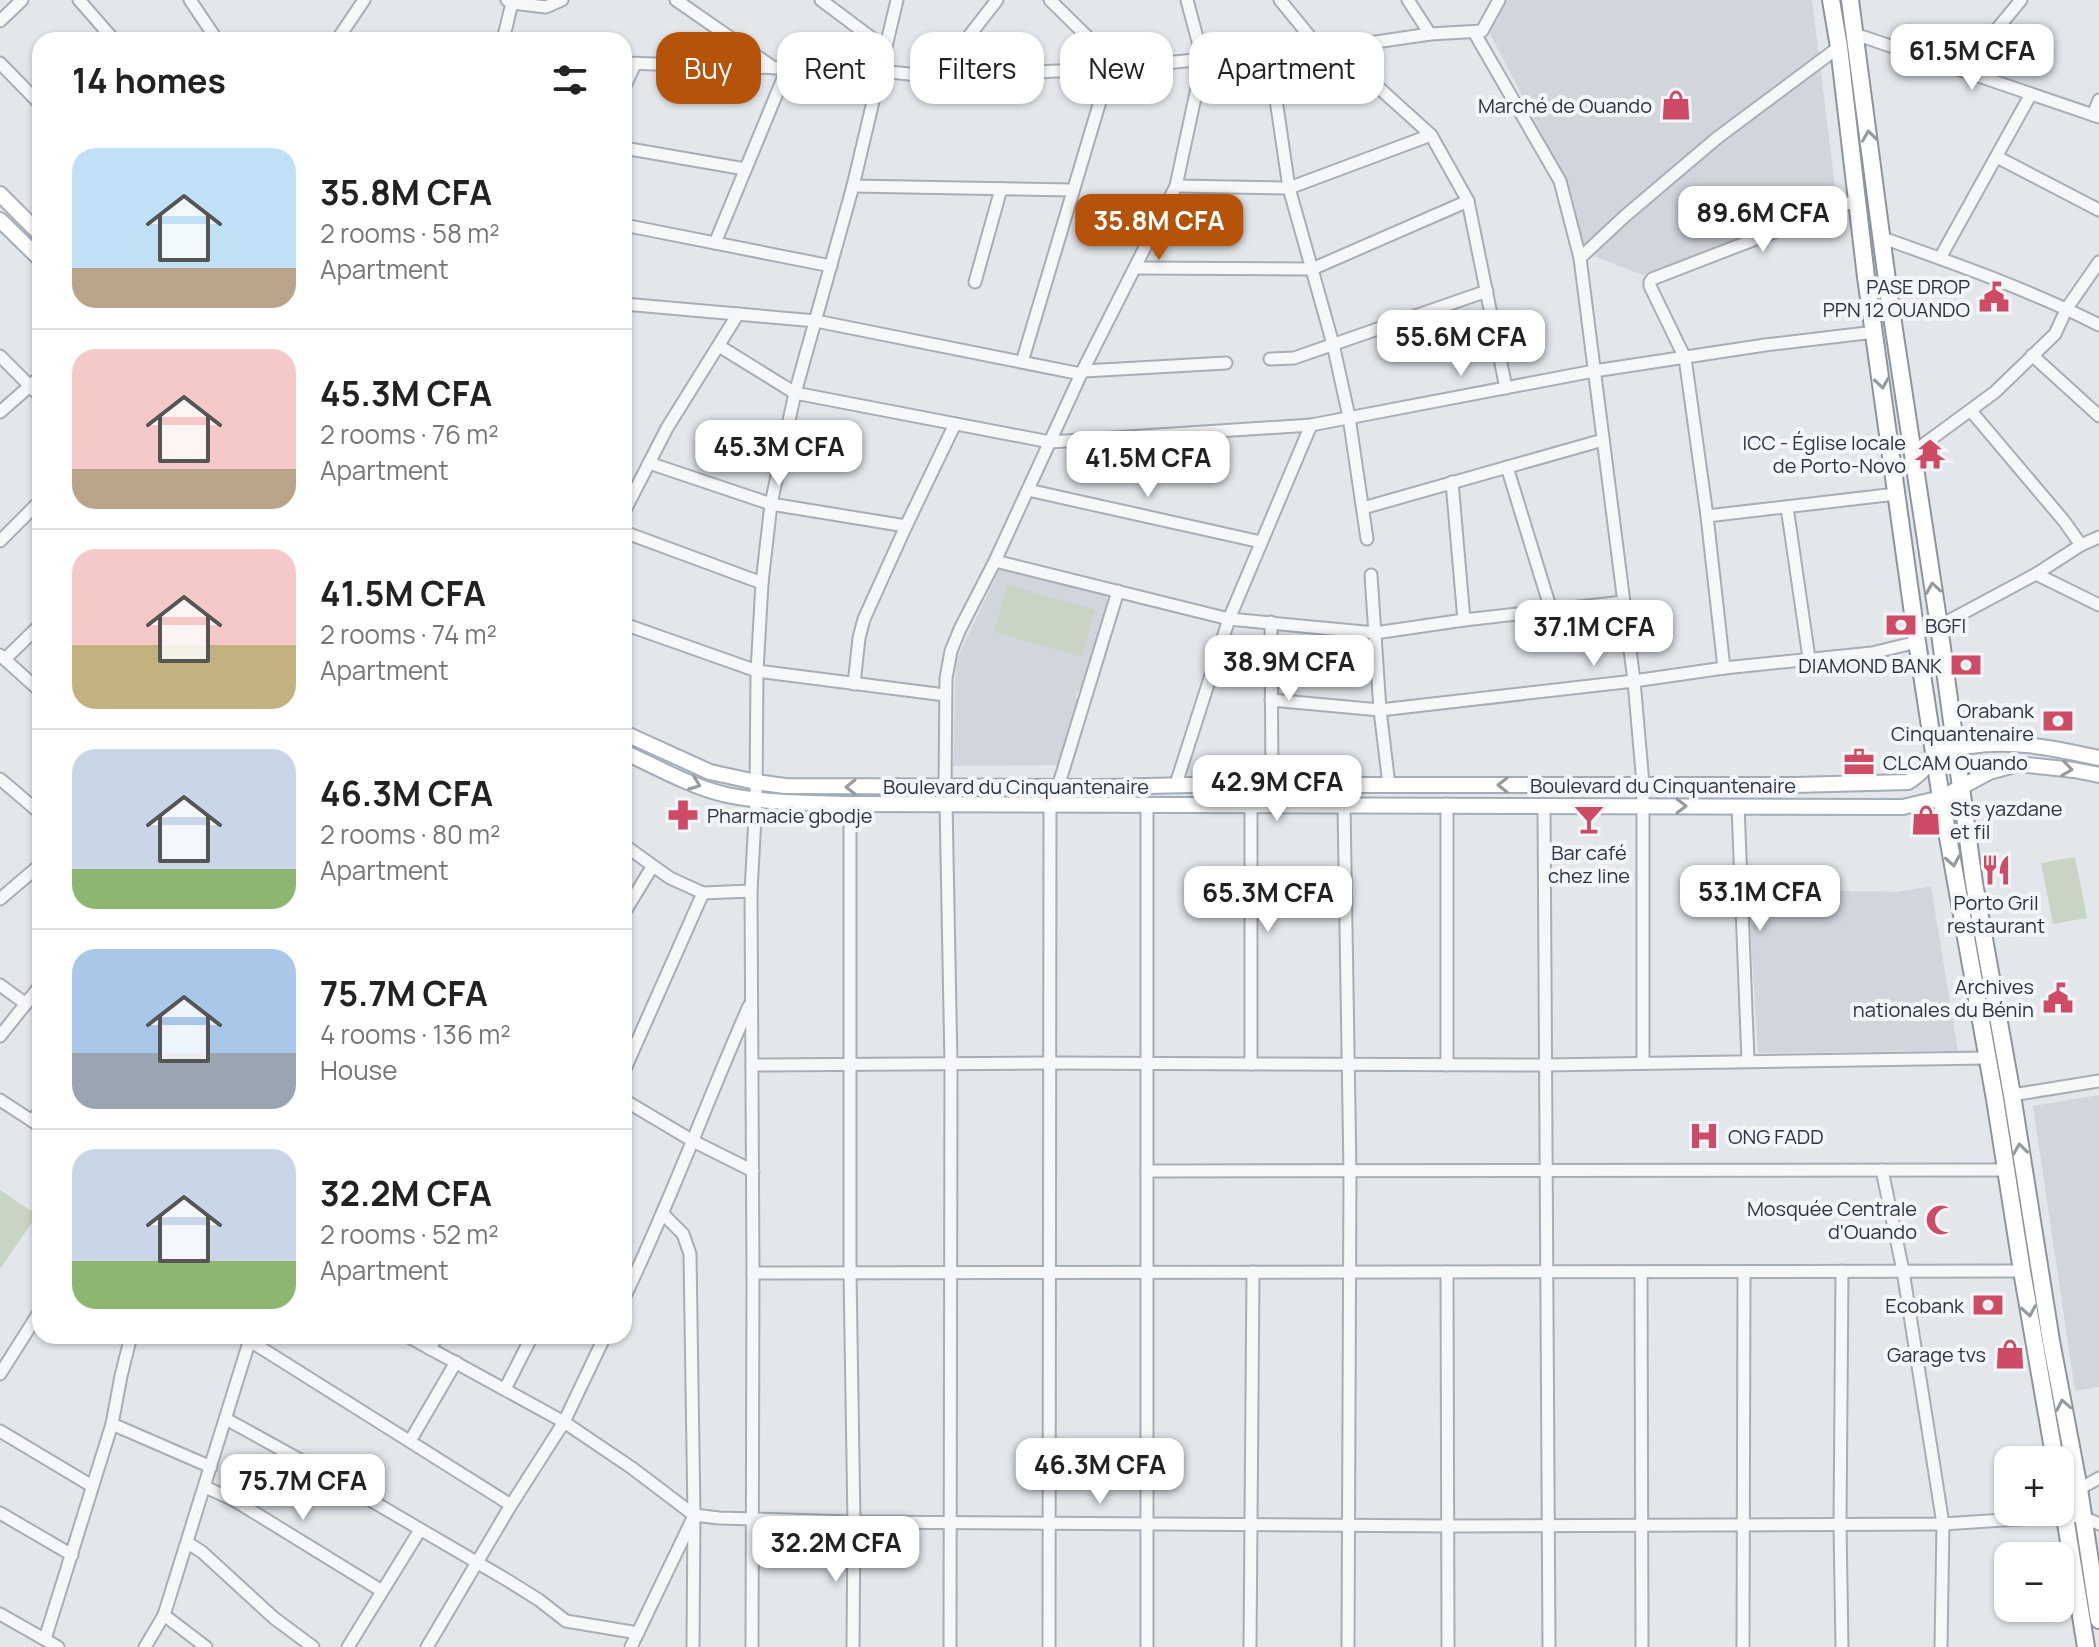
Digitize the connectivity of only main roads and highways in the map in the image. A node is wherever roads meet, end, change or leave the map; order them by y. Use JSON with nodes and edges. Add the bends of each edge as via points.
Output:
{"nodes":[{"id":1,"x":1831,"y":0,"type":"edge"},
{"id":2,"x":1850,"y":0,"type":"edge"},
{"id":3,"x":0,"y":194,"type":"edge"},
{"id":4,"x":0,"y":220,"type":"edge"},
{"id":5,"x":32,"y":226,"type":"edge"},
{"id":6,"x":32,"y":251,"type":"edge"},
{"id":7,"x":632,"y":737,"type":"edge"},
{"id":8,"x":1954,"y":748,"type":"junction"},
{"id":9,"x":632,"y":756,"type":"edge"},
{"id":10,"x":1935,"y":758,"type":"junction"},
{"id":11,"x":2099,"y":758,"type":"edge"},
{"id":12,"x":2099,"y":775,"type":"edge"},
{"id":13,"x":1961,"y":787,"type":"junction"},
{"id":14,"x":1941,"y":798,"type":"junction"},
{"id":15,"x":2053,"y":1446,"type":"edge"},
{"id":16,"x":2067,"y":1526,"type":"edge"},
{"id":17,"x":2099,"y":1620,"type":"edge"},
{"id":18,"x":2086,"y":1647,"type":"edge"}],
"edges":[{"from":1,"to":10,"type":"highway","one_way":true},
{"from":8,"to":2,"type":"highway","one_way":true},
{"from":3,"to":5,"type":"main road"},
{"from":4,"to":6,"type":"main road"},
{"from":10,"to":7,"type":"main road","name":"Boulevard du Cinquantenaire","one_way":true,"via":[[1908,782],[1794,785],[809,787],[710,772]]},
{"from":8,"to":10,"type":"main road","name":"Boulevard du Cinquantenaire"},
{"from":8,"to":11,"type":"main road","via":[[2017,743]]},
{"from":8,"to":13,"type":"highway"},
{"from":9,"to":14,"type":"main road","name":"Boulevard du Cinquantenaire","one_way":true,"via":[[725,795],[850,804],[1903,807]]},
{"from":10,"to":14,"type":"highway"},
{"from":13,"to":12,"type":"main road","name":"Boulevard du Cinquantenaire","one_way":true,"via":[[2018,764]]},
{"from":13,"to":14,"type":"main road","name":"Boulevard du Cinquantenaire"},
{"from":17,"to":13,"type":"highway","one_way":true},
{"from":14,"to":15,"type":"highway","one_way":true},
{"from":16,"to":18,"type":"highway"}]}
